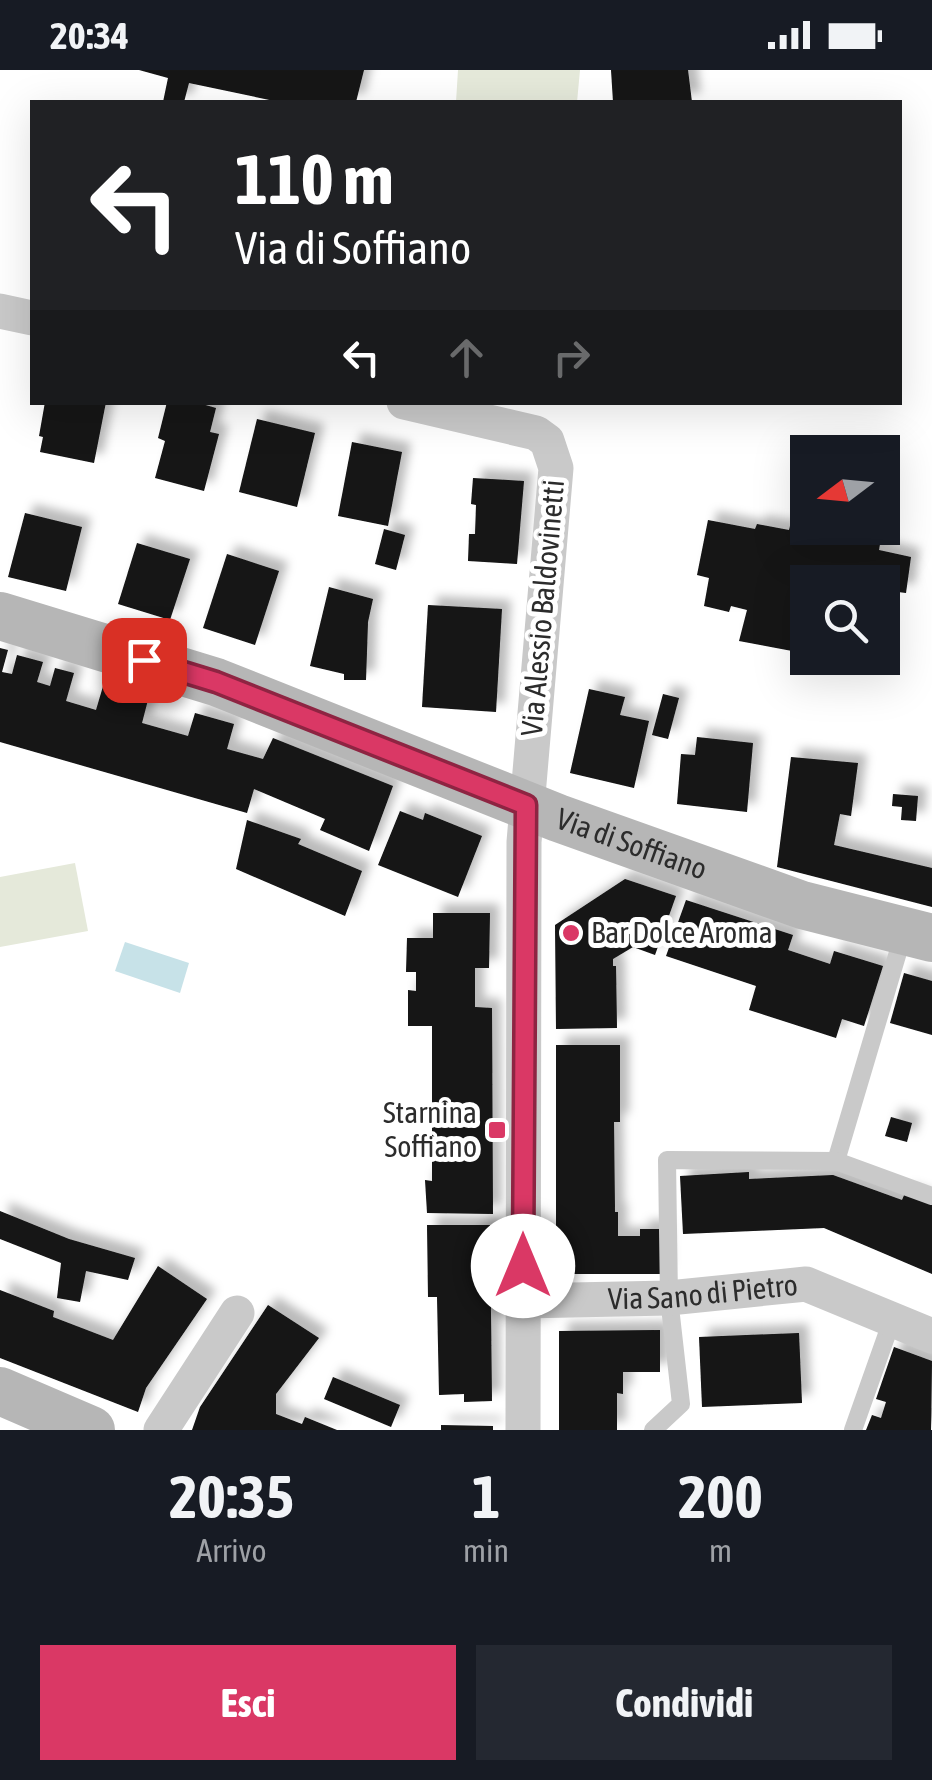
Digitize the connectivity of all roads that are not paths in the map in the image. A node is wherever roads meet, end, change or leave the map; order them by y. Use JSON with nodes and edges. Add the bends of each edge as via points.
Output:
{"nodes":[{"id":1,"x":0,"y":310,"type":"edge"},
{"id":2,"x":30,"y":318,"type":"edge"},
{"id":3,"x":417,"y":405,"type":"edge"},
{"id":4,"x":0,"y":616,"type":"edge"},
{"id":5,"x":526,"y":805,"type":"junction"},
{"id":6,"x":918,"y":935,"type":"edge"},
{"id":7,"x":836,"y":1160,"type":"junction"},
{"id":8,"x":932,"y":1196,"type":"edge"},
{"id":9,"x":668,"y":1298,"type":"junction"},
{"id":10,"x":523,"y":1301,"type":"junction"},
{"id":11,"x":238,"y":1314,"type":"dead end"},
{"id":12,"x":892,"y":1320,"type":"junction"},
{"id":13,"x":932,"y":1336,"type":"edge"},
{"id":14,"x":0,"y":1391,"type":"edge"},
{"id":15,"x":92,"y":1430,"type":"edge"},
{"id":16,"x":161,"y":1430,"type":"edge"},
{"id":17,"x":524,"y":1430,"type":"edge"},
{"id":18,"x":653,"y":1430,"type":"edge"},
{"id":19,"x":853,"y":1430,"type":"edge"}],
"edges":[{"from":1,"to":2,"type":"street"},
{"from":3,"to":5,"type":"street","name":"Via Alessio Baldovinetti","via":[[536,433],[552,449],[556,468]]},
{"from":4,"to":5,"type":"street","name":"Via di Soffiano","via":[[216,682]]},
{"from":5,"to":6,"type":"street","name":"Via di Soffiano","via":[[802,905]]},
{"from":5,"to":10,"type":"street","name":"Via Alessio Baldovinetti"},
{"from":6,"to":7,"type":"lane"},
{"from":7,"to":8,"type":"lane"},
{"from":7,"to":9,"type":"lane","via":[[667,1160]]},
{"from":9,"to":10,"type":"street","name":"Via Sano di Pietro"},
{"from":9,"to":12,"type":"street","name":"Via Sano di Pietro","via":[[806,1284]]},
{"from":9,"to":18,"type":"lane","via":[[681,1404]]},
{"from":10,"to":17,"type":"street","name":"Via Alessio Baldovinetti"},
{"from":11,"to":16,"type":"street"},
{"from":12,"to":13,"type":"street","name":"Via Sano di Pietro"},
{"from":12,"to":19,"type":"lane"},
{"from":14,"to":15,"type":"street"}]}
